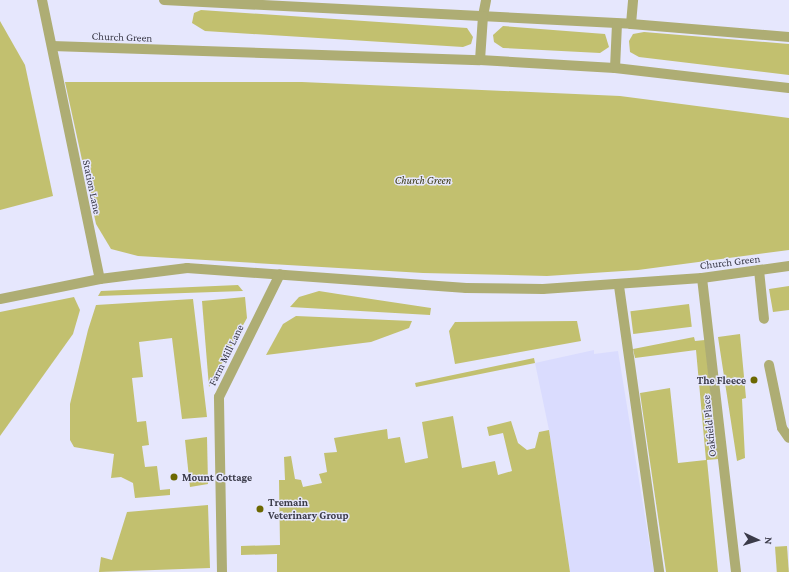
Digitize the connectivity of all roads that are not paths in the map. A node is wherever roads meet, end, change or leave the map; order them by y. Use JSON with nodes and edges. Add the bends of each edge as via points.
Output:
{"nodes":[{"id":1,"x":42,"y":0,"type":"edge"},
{"id":2,"x":164,"y":0,"type":"edge"},
{"id":3,"x":486,"y":0,"type":"edge"},
{"id":4,"x":633,"y":0,"type":"edge"},
{"id":5,"x":483,"y":16,"type":"junction"},
{"id":6,"x":617,"y":24,"type":"junction"},
{"id":7,"x":631,"y":24,"type":"junction"},
{"id":8,"x":789,"y":37,"type":"edge"},
{"id":9,"x":52,"y":46,"type":"junction"},
{"id":10,"x":480,"y":60,"type":"junction"},
{"id":11,"x":615,"y":68,"type":"junction"},
{"id":12,"x":789,"y":88,"type":"edge"},
{"id":13,"x":789,"y":266,"type":"edge"},
{"id":14,"x":759,"y":270,"type":"junction"},
{"id":15,"x":280,"y":274,"type":"junction"},
{"id":16,"x":702,"y":278,"type":"junction"},
{"id":17,"x":100,"y":279,"type":"junction"},
{"id":18,"x":619,"y":286,"type":"junction"},
{"id":19,"x":0,"y":299,"type":"edge"},
{"id":20,"x":764,"y":319,"type":"dead end"},
{"id":21,"x":769,"y":365,"type":"dead end"},
{"id":22,"x":789,"y":438,"type":"edge"},
{"id":23,"x":222,"y":572,"type":"edge"},
{"id":24,"x":659,"y":572,"type":"edge"},
{"id":25,"x":736,"y":572,"type":"edge"}],
"edges":[{"from":1,"to":9,"type":"street","name":"Station Lane"},
{"from":2,"to":5,"type":"street"},
{"from":3,"to":5,"type":"street"},
{"from":4,"to":7,"type":"street"},
{"from":5,"to":6,"type":"street"},
{"from":5,"to":10,"type":"street"},
{"from":6,"to":7,"type":"street"},
{"from":6,"to":11,"type":"street"},
{"from":7,"to":8,"type":"street"},
{"from":9,"to":10,"type":"street","name":"Church Green"},
{"from":9,"to":17,"type":"street","name":"Station Lane","via":[[54,70]]},
{"from":10,"to":11,"type":"street","name":"Church Green"},
{"from":11,"to":12,"type":"street","name":"Church Green"},
{"from":13,"to":14,"type":"street","name":"Church Green"},
{"from":14,"to":16,"type":"street","name":"Church Green"},
{"from":14,"to":20,"type":"street"},
{"from":15,"to":17,"type":"street","name":"Church Green","via":[[187,268]]},
{"from":15,"to":18,"type":"street","name":"Church Green","via":[[466,288]]},
{"from":15,"to":23,"type":"street","name":"Farm Mill Lane","via":[[219,397]]},
{"from":16,"to":18,"type":"street","name":"Church Green"},
{"from":16,"to":25,"type":"street","name":"Oakfield Place"},
{"from":17,"to":19,"type":"street"},
{"from":18,"to":24,"type":"street"},
{"from":21,"to":22,"type":"street","via":[[782,428]]}]}
